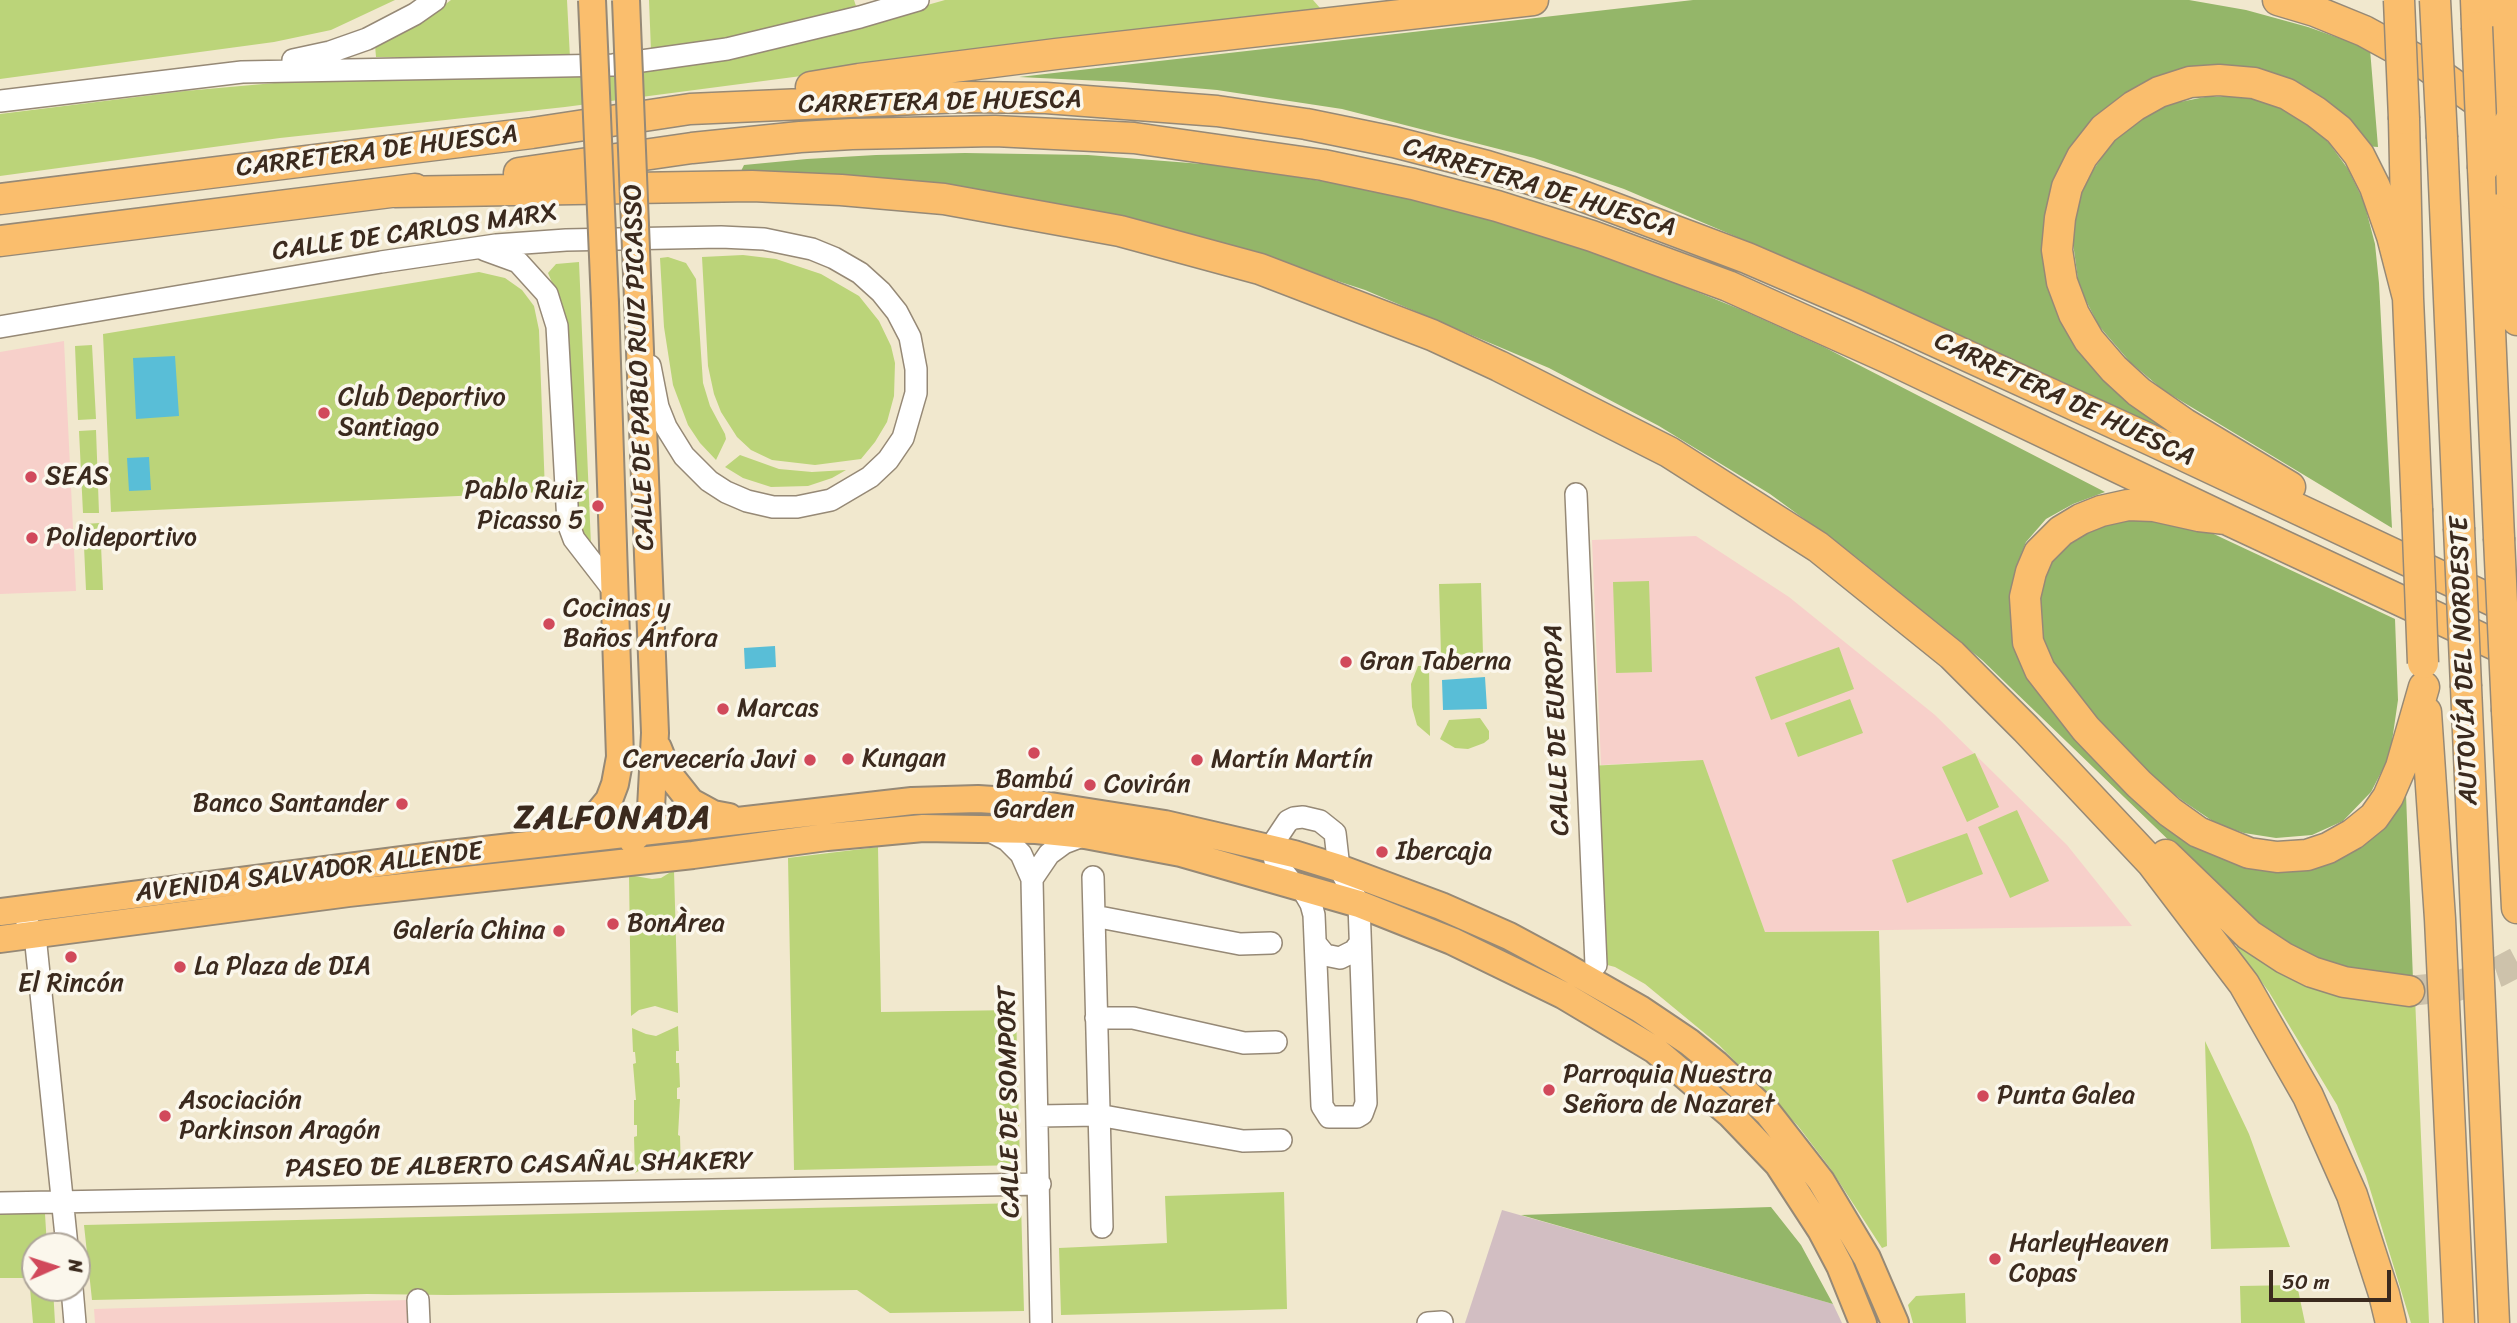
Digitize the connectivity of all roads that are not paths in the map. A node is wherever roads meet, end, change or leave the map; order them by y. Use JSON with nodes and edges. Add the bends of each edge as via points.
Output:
{"nodes":[{"id":1,"x":435,"y":0,"type":"edge"},
{"id":2,"x":592,"y":0,"type":"edge"},
{"id":3,"x":626,"y":0,"type":"edge"},
{"id":4,"x":918,"y":0,"type":"edge"},
{"id":5,"x":1360,"y":0,"type":"edge"},
{"id":6,"x":1533,"y":0,"type":"edge"},
{"id":7,"x":2278,"y":0,"type":"edge"},
{"id":8,"x":2399,"y":0,"type":"edge"},
{"id":9,"x":2435,"y":0,"type":"edge"},
{"id":10,"x":2505,"y":0,"type":"edge"},
{"id":11,"x":1455,"y":10,"type":"junction"},
{"id":12,"x":2476,"y":13,"type":"edge"},
{"id":13,"x":242,"y":72,"type":"junction"},
{"id":14,"x":0,"y":101,"type":"edge"},
{"id":15,"x":690,"y":109,"type":"junction"},
{"id":16,"x":2514,"y":129,"type":"edge"},
{"id":17,"x":2517,"y":164,"type":"edge"},
{"id":18,"x":395,"y":192,"type":"junction"},
{"id":19,"x":0,"y":199,"type":"edge"},
{"id":20,"x":0,"y":241,"type":"edge"},
{"id":21,"x":472,"y":248,"type":"junction"},
{"id":22,"x":2408,"y":298,"type":"junction"},
{"id":23,"x":638,"y":303,"type":"junction"},
{"id":24,"x":2517,"y":320,"type":"edge"},
{"id":25,"x":0,"y":327,"type":"edge"},
{"id":26,"x":1576,"y":494,"type":"dead end"},
{"id":27,"x":2225,"y":519,"type":"junction"},
{"id":28,"x":2351,"y":533,"type":"junction"},
{"id":29,"x":615,"y":592,"type":"junction"},
{"id":30,"x":2517,"y":612,"type":"edge"},
{"id":31,"x":1952,"y":655,"type":"junction"},
{"id":32,"x":2517,"y":655,"type":"edge"},
{"id":33,"x":2423,"y":675,"type":"junction"},
{"id":34,"x":654,"y":733,"type":"junction"},
{"id":35,"x":621,"y":757,"type":"junction"},
{"id":36,"x":1068,"y":807,"type":"junction"},
{"id":37,"x":741,"y":819,"type":"junction"},
{"id":38,"x":986,"y":829,"type":"junction"},
{"id":39,"x":1035,"y":830,"type":"junction"},
{"id":40,"x":642,"y":831,"type":"junction"},
{"id":41,"x":1085,"y":835,"type":"junction"},
{"id":42,"x":552,"y":843,"type":"junction"},
{"id":43,"x":1272,"y":848,"type":"junction"},
{"id":44,"x":693,"y":855,"type":"junction"},
{"id":45,"x":592,"y":865,"type":"junction"},
{"id":46,"x":1339,"y":868,"type":"junction"},
{"id":47,"x":1030,"y":875,"type":"junction"},
{"id":48,"x":1093,"y":877,"type":"dead end"},
{"id":49,"x":1296,"y":884,"type":"junction"},
{"id":50,"x":1359,"y":904,"type":"junction"},
{"id":51,"x":2517,"y":908,"type":"edge"},
{"id":52,"x":9,"y":911,"type":"edge"},
{"id":53,"x":1094,"y":916,"type":"junction"},
{"id":54,"x":35,"y":935,"type":"junction"},
{"id":55,"x":0,"y":939,"type":"edge"},
{"id":56,"x":1271,"y":943,"type":"dead end"},
{"id":57,"x":1360,"y":943,"type":"junction"},
{"id":58,"x":1316,"y":944,"type":"junction"},
{"id":59,"x":1596,"y":965,"type":"dead end"},
{"id":60,"x":2409,"y":991,"type":"tunnel mouth"},
{"id":61,"x":1096,"y":1018,"type":"junction"},
{"id":62,"x":1276,"y":1042,"type":"dead end"},
{"id":63,"x":1098,"y":1115,"type":"junction"},
{"id":64,"x":1038,"y":1116,"type":"junction"},
{"id":65,"x":1281,"y":1140,"type":"dead end"},
{"id":66,"x":1040,"y":1184,"type":"junction"},
{"id":67,"x":0,"y":1203,"type":"edge"},
{"id":68,"x":63,"y":1203,"type":"junction"},
{"id":69,"x":1102,"y":1227,"type":"dead end"},
{"id":70,"x":66,"y":1232,"type":"edge"},
{"id":71,"x":418,"y":1300,"type":"dead end"},
{"id":72,"x":73,"y":1302,"type":"edge"},
{"id":73,"x":1443,"y":1322,"type":"edge"},
{"id":74,"x":75,"y":1323,"type":"edge"},
{"id":75,"x":419,"y":1323,"type":"edge"},
{"id":76,"x":1041,"y":1323,"type":"edge"},
{"id":77,"x":1428,"y":1323,"type":"edge"},
{"id":78,"x":1863,"y":1323,"type":"edge"},
{"id":79,"x":1895,"y":1323,"type":"edge"},
{"id":80,"x":2391,"y":1323,"type":"edge"},
{"id":81,"x":2459,"y":1323,"type":"edge"},
{"id":82,"x":2494,"y":1323,"type":"edge"}],
"edges":[{"from":1,"to":13,"type":"street","via":[[391,28],[344,48]]},
{"from":2,"to":29,"type":"main road","name":"CALLE DE PABLO RUIZ PICASSO","bridge":true},
{"from":3,"to":23,"type":"main road","name":"CALLE DE PABLO RUIZ PICASSO","bridge":true},
{"from":4,"to":13,"type":"street","via":[[727,49],[614,65]]},
{"from":5,"to":11,"type":"highway","via":[[1398,8]]},
{"from":6,"to":11,"type":"highway"},
{"from":7,"to":16,"type":"highway","via":[[2364,31],[2426,65]]},
{"from":8,"to":22,"type":"highway","bridge":true},
{"from":9,"to":82,"type":"highway","name":"AUTOVÍA DEL NORDESTE","bridge":true},
{"from":10,"to":16,"type":"highway"},
{"from":11,"to":15,"type":"highway","via":[[859,79]]},
{"from":12,"to":51,"type":"highway","name":"AUTOVÍA DEL NORDESTE","bridge":true},
{"from":13,"to":14,"type":"street"},
{"from":15,"to":19,"type":"highway","name":"CARRETERA DE HUESCA"},
{"from":15,"to":28,"type":"highway","name":"CARRETERA DE HUESCA","via":[[963,97],[1046,98],[1217,111],[1306,124],[1487,166],[1569,191],[1856,304]]},
{"from":16,"to":17,"type":"highway","bridge":true},
{"from":16,"to":24,"type":"highway","bridge":true},
{"from":18,"to":20,"type":"highway","name":"CARRETERA DE HUESCA"},
{"from":18,"to":27,"type":"highway","name":"CARRETERA DE HUESCA","via":[[692,148],[912,132],[1134,138],[1323,165],[1497,206],[1728,286]]},
{"from":18,"to":31,"type":"highway","via":[[752,186],[944,199],[1120,230],[1260,269],[1432,335],[1669,452],[1818,547]]},
{"from":21,"to":23,"type":"street","name":"CALLE DE CARLOS MARX","via":[[566,240],[721,237],[786,242],[834,258],[881,292],[910,337],[916,393],[903,438],[870,477],[831,500],[785,507],[734,497],[694,467],[666,427]]},
{"from":21,"to":25,"type":"street","name":"CALLE DE CARLOS MARX"},
{"from":21,"to":29,"type":"street","name":"CALLE DE PABLO RUIZ PICASSO","via":[[518,262],[547,294],[557,326],[568,523],[574,539]]},
{"from":22,"to":28,"type":"highway","via":[[2392,236],[2359,155],[2339,130],[2316,112],[2287,94],[2254,83],[2190,82],[2159,92],[2104,129],[2082,156],[2067,187],[2057,250],[2062,282],[2089,340],[2139,392],[2329,510]]},
{"from":22,"to":33,"type":"highway","bridge":true},
{"from":23,"to":34,"type":"main road","name":"CALLE DE PABLO RUIZ PICASSO"},
{"from":26,"to":59,"type":"street","name":"CALLE DE EUROPA"},
{"from":27,"to":32,"type":"highway","name":"CARRETERA DE HUESCA"},
{"from":27,"to":33,"type":"highway","via":[[2154,506],[2101,511],[2061,531],[2039,553],[2025,597],[2028,642],[2040,670],[2086,729],[2170,812],[2198,832],[2249,853],[2277,857],[2328,848],[2374,817],[2388,797],[2402,767]]},
{"from":28,"to":30,"type":"highway","name":"CARRETERA DE HUESCA"},
{"from":29,"to":35,"type":"main road","name":"CALLE DE PABLO RUIZ PICASSO"},
{"from":31,"to":60,"type":"highway","via":[[1984,674],[2054,738],[2184,875],[2249,935],[2312,972],[2344,982]]},
{"from":31,"to":80,"type":"highway","via":[[2152,863],[2244,984],[2308,1096],[2352,1195]]},
{"from":33,"to":81,"type":"highway"},
{"from":34,"to":37,"type":"main road","name":"CALLE DE PABLO RUIZ PICASSO","via":[[668,773],[691,802],[713,814]]},
{"from":34,"to":40,"type":"main road","name":"CALLE DE PABLO RUIZ PICASSO","via":[[653,796]]},
{"from":35,"to":40,"type":"main road","name":"CALLE DE PABLO RUIZ PICASSO"},
{"from":35,"to":42,"type":"main road","name":"CALLE DE PABLO RUIZ PICASSO","via":[[612,792],[598,815],[587,827]]},
{"from":36,"to":37,"type":"main road","name":"AVENIDA SALVADOR ALLENDE","via":[[978,799],[912,801]]},
{"from":36,"to":39,"type":"street","via":[[1046,817]]},
{"from":36,"to":43,"type":"main road","name":"AVENIDA SALVADOR ALLENDE"},
{"from":37,"to":40,"type":"main road","name":"AVENIDA SALVADOR ALLENDE"},
{"from":38,"to":39,"type":"main road","name":"AVENIDA SALVADOR ALLENDE"},
{"from":38,"to":44,"type":"main road","name":"AVENIDA SALVADOR ALLENDE","via":[[887,831]]},
{"from":38,"to":47,"type":"street","via":[[1013,845]]},
{"from":39,"to":41,"type":"main road","name":"AVENIDA SALVADOR ALLENDE"},
{"from":39,"to":47,"type":"street"},
{"from":40,"to":42,"type":"main road","name":"AVENIDA SALVADOR ALLENDE"},
{"from":40,"to":44,"type":"main road","name":"AVENIDA SALVADOR ALLENDE","via":[[659,845]]},
{"from":40,"to":45,"type":"main road","name":"AVENIDA SALVADOR ALLENDE"},
{"from":41,"to":47,"type":"street","via":[[1064,843]]},
{"from":41,"to":49,"type":"main road","name":"AVENIDA SALVADOR ALLENDE","via":[[1181,853]]},
{"from":42,"to":52,"type":"main road","name":"AVENIDA SALVADOR ALLENDE"},
{"from":43,"to":46,"type":"main road","name":"AVENIDA SALVADOR ALLENDE"},
{"from":43,"to":46,"type":"street","via":[[1287,821],[1314,819],[1335,833]]},
{"from":43,"to":49,"type":"street","via":[[1277,866]]},
{"from":44,"to":45,"type":"main road","name":"AVENIDA SALVADOR ALLENDE"},
{"from":45,"to":54,"type":"main road","name":"AVENIDA SALVADOR ALLENDE"},
{"from":46,"to":50,"type":"street"},
{"from":46,"to":79,"type":"main road","name":"AVENIDA SALVADOR ALLENDE","via":[[1441,906],[1533,948],[1640,1009],[1716,1064],[1768,1114],[1821,1181],[1867,1258]]},
{"from":47,"to":64,"type":"street","name":"CALLE DE SOMPORT"},
{"from":48,"to":53,"type":"street"},
{"from":49,"to":50,"type":"main road","name":"AVENIDA SALVADOR ALLENDE"},
{"from":49,"to":58,"type":"street","via":[[1311,904]]},
{"from":50,"to":57,"type":"street"},
{"from":50,"to":78,"type":"main road","name":"AVENIDA SALVADOR ALLENDE","via":[[1452,940],[1563,995],[1682,1071],[1730,1114],[1792,1183],[1832,1250]]},
{"from":52,"to":54,"type":"street","name":"AVENIDA SALVADOR ALLENDE"},
{"from":53,"to":56,"type":"street","via":[[1240,944]]},
{"from":53,"to":61,"type":"street"},
{"from":54,"to":55,"type":"main road","name":"AVENIDA SALVADOR ALLENDE"},
{"from":54,"to":68,"type":"street"},
{"from":57,"to":58,"type":"street","via":[[1340,958],[1325,955]]},
{"from":57,"to":58,"type":"street","via":[[1366,1102],[1357,1117],[1334,1119],[1322,1106]]},
{"from":61,"to":62,"type":"street","via":[[1133,1018],[1244,1043]]},
{"from":61,"to":63,"type":"street"},
{"from":63,"to":64,"type":"street"},
{"from":63,"to":65,"type":"street","via":[[1243,1141]]},
{"from":63,"to":69,"type":"street"},
{"from":64,"to":66,"type":"street","name":"CALLE DE SOMPORT"},
{"from":66,"to":68,"type":"street","name":"PASEO DE ALBERTO CASAÑAL SHAKERY"},
{"from":66,"to":76,"type":"street","name":"CALLE DE SOMPORT"},
{"from":67,"to":68,"type":"street","name":"PASEO DE ALBERTO CASAÑAL SHAKERY"},
{"from":68,"to":70,"type":"street"},
{"from":71,"to":75,"type":"street"},
{"from":72,"to":74,"type":"street"},
{"from":73,"to":77,"type":"street"}]}
